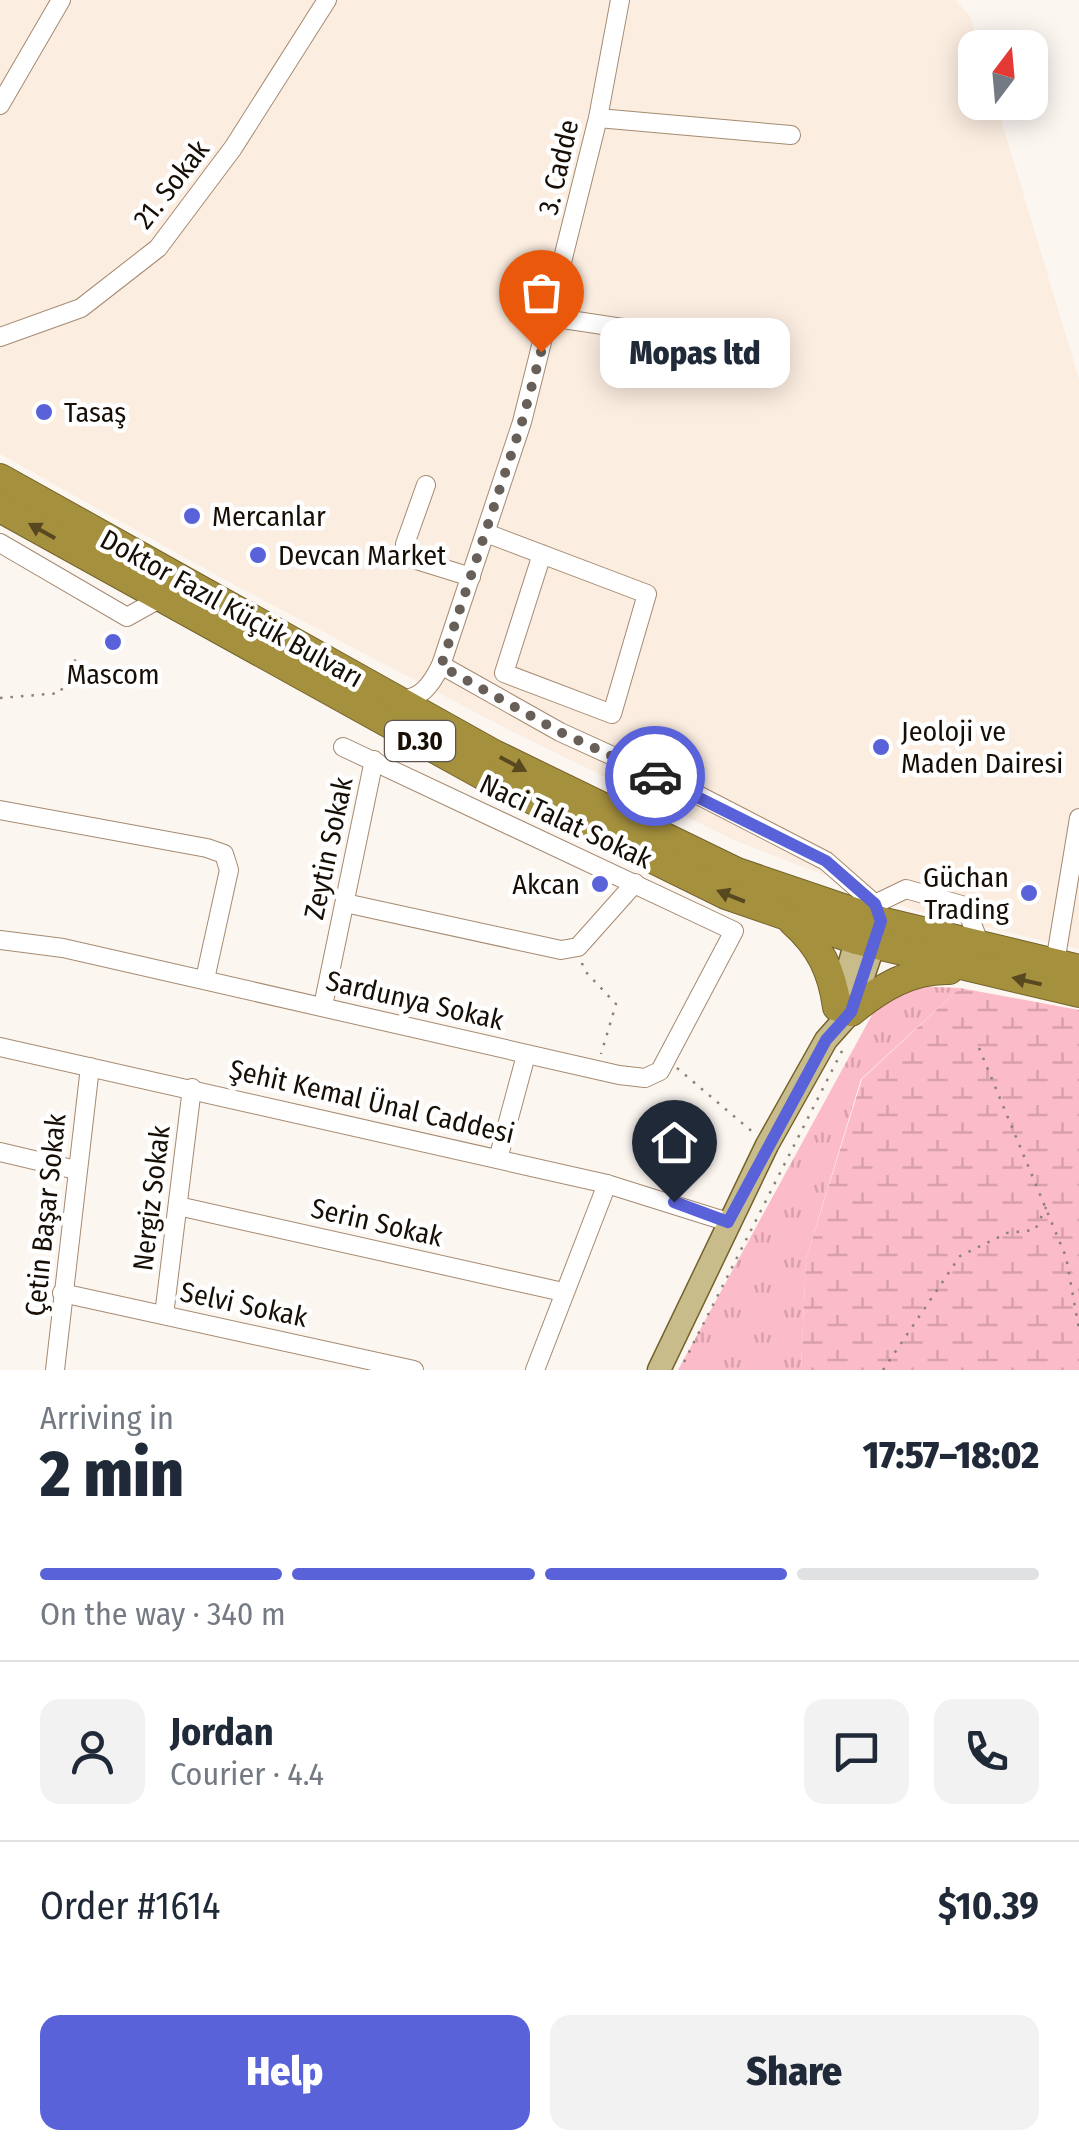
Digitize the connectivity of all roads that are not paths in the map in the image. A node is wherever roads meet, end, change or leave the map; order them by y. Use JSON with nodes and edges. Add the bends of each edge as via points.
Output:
{"nodes":[{"id":1,"x":61,"y":0,"type":"edge"},
{"id":2,"x":327,"y":0,"type":"edge"},
{"id":3,"x":620,"y":0,"type":"edge"},
{"id":4,"x":0,"y":105,"type":"edge"},
{"id":5,"x":598,"y":118,"type":"junction"},
{"id":6,"x":791,"y":134,"type":"dead end"},
{"id":7,"x":550,"y":316,"type":"junction"},
{"id":8,"x":649,"y":332,"type":"dead end"},
{"id":9,"x":0,"y":336,"type":"edge"},
{"id":10,"x":0,"y":478,"type":"edge"},
{"id":11,"x":426,"y":485,"type":"dead end"},
{"id":12,"x":0,"y":508,"type":"edge"},
{"id":13,"x":486,"y":533,"type":"junction"},
{"id":14,"x":6,"y":547,"type":"edge"},
{"id":15,"x":542,"y":554,"type":"junction"},
{"id":16,"x":471,"y":577,"type":"junction"},
{"id":17,"x":161,"y":598,"type":"junction"},
{"id":18,"x":441,"y":666,"type":"junction"},
{"id":19,"x":430,"y":686,"type":"junction"},
{"id":20,"x":396,"y":701,"type":"junction"},
{"id":21,"x":451,"y":730,"type":"junction"},
{"id":22,"x":343,"y":747,"type":"dead end"},
{"id":23,"x":374,"y":760,"type":"junction"},
{"id":24,"x":0,"y":810,"type":"edge"},
{"id":25,"x":1079,"y":818,"type":"edge"},
{"id":26,"x":634,"y":883,"type":"junction"},
{"id":27,"x":345,"y":903,"type":"junction"},
{"id":28,"x":788,"y":918,"type":"junction"},
{"id":29,"x":870,"y":925,"type":"junction"},
{"id":30,"x":0,"y":940,"type":"edge"},
{"id":31,"x":978,"y":958,"type":"junction"},
{"id":32,"x":1067,"y":966,"type":"edge"},
{"id":33,"x":205,"y":979,"type":"junction"},
{"id":34,"x":1079,"y":993,"type":"edge"},
{"id":35,"x":323,"y":1006,"type":"junction"},
{"id":36,"x":844,"y":1009,"type":"junction"},
{"id":37,"x":0,"y":1047,"type":"edge"},
{"id":38,"x":526,"y":1054,"type":"junction"},
{"id":39,"x":668,"y":1060,"type":"joint"},
{"id":40,"x":90,"y":1067,"type":"junction"},
{"id":41,"x":192,"y":1088,"type":"junction"},
{"id":42,"x":0,"y":1152,"type":"edge"},
{"id":43,"x":498,"y":1159,"type":"junction"},
{"id":44,"x":76,"y":1170,"type":"junction"},
{"id":45,"x":607,"y":1184,"type":"junction"},
{"id":46,"x":178,"y":1206,"type":"junction"},
{"id":47,"x":728,"y":1222,"type":"junction"},
{"id":48,"x":564,"y":1292,"type":"junction"},
{"id":49,"x":62,"y":1294,"type":"junction"},
{"id":50,"x":164,"y":1315,"type":"junction"},
{"id":51,"x":56,"y":1370,"type":"edge"},
{"id":52,"x":414,"y":1370,"type":"edge"},
{"id":53,"x":535,"y":1370,"type":"edge"},
{"id":54,"x":658,"y":1370,"type":"edge"}],
"edges":[{"from":1,"to":4,"type":"street"},
{"from":2,"to":9,"type":"street","name":"21. Sokak","via":[[234,148],[158,248],[81,308]]},
{"from":3,"to":5,"type":"street","name":"3. Cadde"},
{"from":5,"to":6,"type":"street"},
{"from":5,"to":7,"type":"street","name":"3. Cadde"},
{"from":7,"to":8,"type":"street"},
{"from":7,"to":13,"type":"street","name":"3. Cadde"},
{"from":10,"to":20,"type":"highway","name":"Doktor Fazıl Küçük Bulvarı","number":"D.30"},
{"from":11,"to":16,"type":"street","via":[[406,552]]},
{"from":17,"to":12,"type":"highway","name":"Doktor Fazıl Küçük Bulvarı","number":"D.30","one_way":true},
{"from":13,"to":15,"type":"street"},
{"from":13,"to":16,"type":"street","name":"3. Cadde"},
{"from":14,"to":17,"type":"street","via":[[127,617]]},
{"from":15,"to":15,"type":"street","via":[[647,594],[612,714],[504,673]]},
{"from":16,"to":18,"type":"street","name":"3. Cadde"},
{"from":28,"to":17,"type":"highway","name":"Doktor Fazıl Küçük Bulvarı","number":"D.30","one_way":true,"via":[[547,809]]},
{"from":18,"to":19,"type":"street","name":"3. Cadde"},
{"from":18,"to":29,"type":"street","via":[[560,732],[826,861]]},
{"from":19,"to":20,"type":"street"},
{"from":19,"to":21,"type":"street","via":[[437,718]]},
{"from":20,"to":21,"type":"highway","name":"Doktor Fazıl Küçük Bulvarı","number":"D.30"},
{"from":21,"to":29,"type":"highway","name":"Doktor Fazıl Küçük Bulvarı","number":"D.30","one_way":true,"via":[[737,872]]},
{"from":22,"to":23,"type":"street","name":"Naci Talat Sokak"},
{"from":23,"to":26,"type":"street","name":"Naci Talat Sokak"},
{"from":23,"to":27,"type":"street","name":"Zeytin Sokak"},
{"from":24,"to":33,"type":"street","via":[[224,854],[229,870]]},
{"from":25,"to":32,"type":"street"},
{"from":26,"to":27,"type":"street","via":[[578,948],[561,950]]},
{"from":26,"to":39,"type":"street","name":"Naci Talat Sokak","via":[[734,931]]},
{"from":27,"to":35,"type":"street","name":"Zeytin Sokak"},
{"from":28,"to":29,"type":"highway","name":"Doktor Fazıl Küçük Bulvarı","number":"D.30"},
{"from":28,"to":36,"type":"highway","via":[[824,958]]},
{"from":29,"to":31,"type":"highway","name":"Doktor Fazıl Küçük Bulvarı","number":"D.30"},
{"from":29,"to":31,"type":"street","via":[[906,889],[965,906]]},
{"from":29,"to":36,"type":"main road"},
{"from":30,"to":33,"type":"street","name":"Sardunya Sokak"},
{"from":31,"to":32,"type":"highway","name":"Doktor Fazıl Küçük Bulvarı","number":"D.30"},
{"from":34,"to":31,"type":"highway","name":"Doktor Fazıl Küçük Bulvarı","number":"D.30","one_way":true},
{"from":31,"to":36,"type":"highway","via":[[910,975]]},
{"from":33,"to":35,"type":"street","name":"Sardunya Sokak"},
{"from":35,"to":38,"type":"street","name":"Sardunya Sokak"},
{"from":36,"to":47,"type":"main road","via":[[836,1042],[767,1145]]},
{"from":37,"to":40,"type":"street","name":"Şehit Kemal Ünal Caddesi"},
{"from":38,"to":39,"type":"street","name":"Sardunya Sokak","via":[[645,1078]]},
{"from":38,"to":43,"type":"street"},
{"from":40,"to":41,"type":"street","name":"Şehit Kemal Ünal Caddesi"},
{"from":40,"to":44,"type":"street","name":"Çetin Başar Sokak"},
{"from":41,"to":43,"type":"street","name":"Şehit Kemal Ünal Caddesi"},
{"from":41,"to":46,"type":"street","name":"Nergiz Sokak"},
{"from":42,"to":44,"type":"street"},
{"from":43,"to":45,"type":"street","name":"Şehit Kemal Ünal Caddesi"},
{"from":44,"to":49,"type":"street","name":"Çetin Başar Sokak"},
{"from":45,"to":47,"type":"street","name":"Şehit Kemal Ünal Caddesi"},
{"from":45,"to":48,"type":"street"},
{"from":46,"to":48,"type":"street","name":"Serin Sokak"},
{"from":46,"to":50,"type":"street","name":"Nergiz Sokak"},
{"from":47,"to":54,"type":"main road"},
{"from":48,"to":53,"type":"street"},
{"from":49,"to":50,"type":"street","name":"Selvi Sokak"},
{"from":49,"to":51,"type":"street","name":"Çetin Başar Sokak"},
{"from":50,"to":52,"type":"street","name":"Selvi Sokak"}]}
